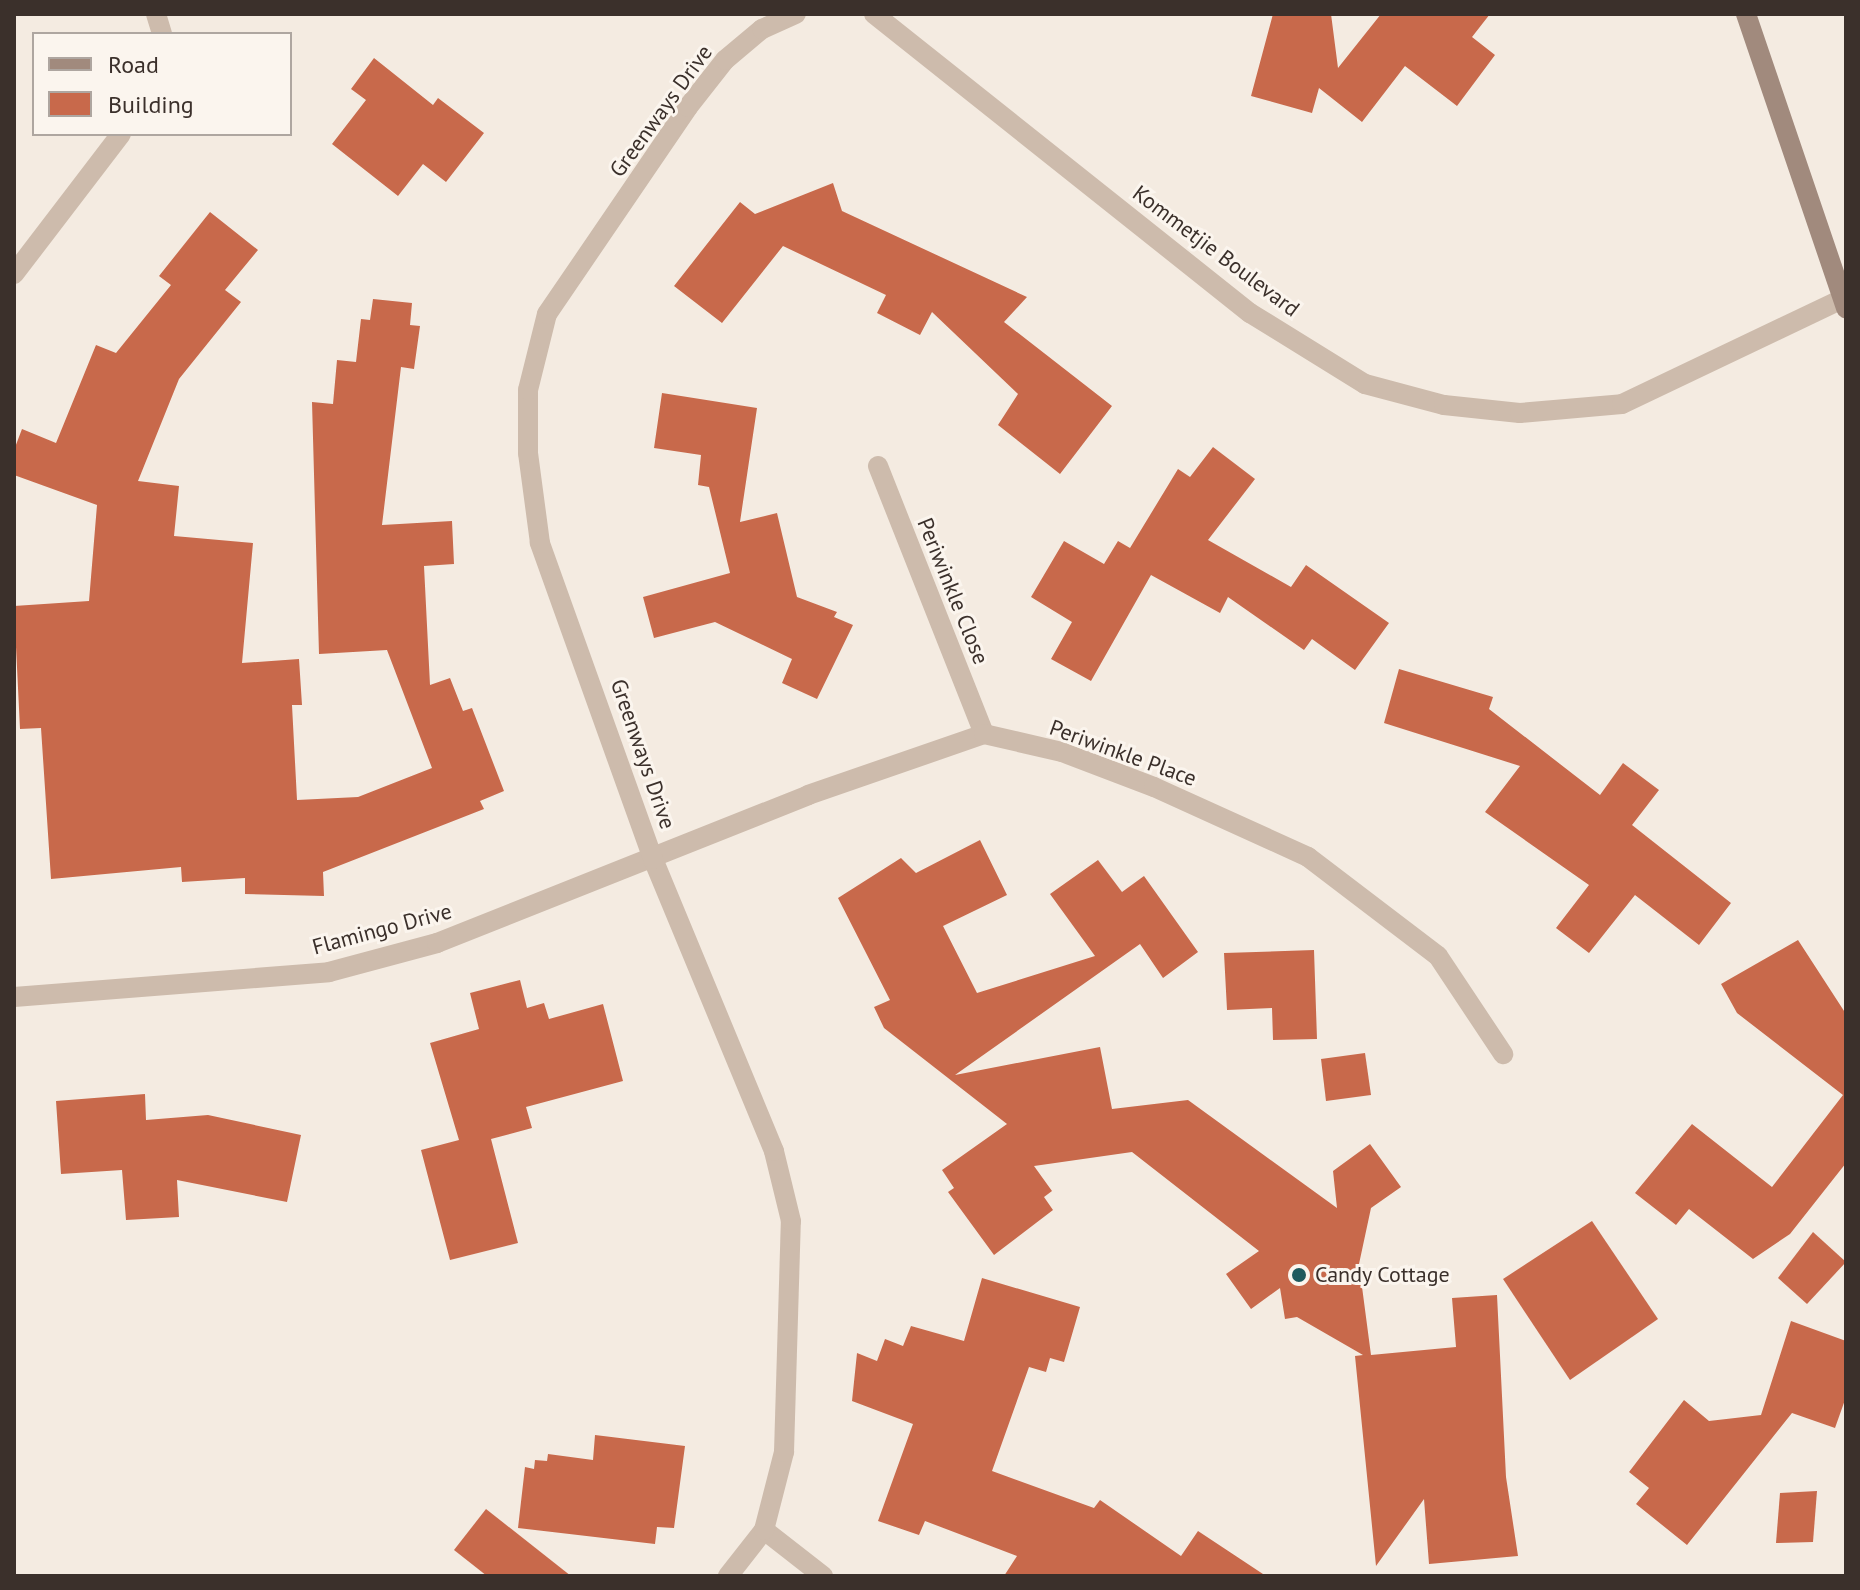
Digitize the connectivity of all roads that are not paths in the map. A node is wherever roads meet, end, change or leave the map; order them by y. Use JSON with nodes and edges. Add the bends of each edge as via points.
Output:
{"nodes":[{"id":1,"x":796,"y":14,"type":"edge"},
{"id":2,"x":874,"y":14,"type":"edge"},
{"id":3,"x":1746,"y":14,"type":"edge"},
{"id":4,"x":119,"y":136,"type":"edge"},
{"id":5,"x":14,"y":274,"type":"edge"},
{"id":6,"x":1844,"y":303,"type":"edge"},
{"id":7,"x":878,"y":466,"type":"dead end"},
{"id":8,"x":984,"y":734,"type":"junction"},
{"id":9,"x":653,"y":859,"type":"junction"},
{"id":10,"x":14,"y":997,"type":"edge"},
{"id":11,"x":1503,"y":1054,"type":"dead end"},
{"id":12,"x":764,"y":1530,"type":"junction"},
{"id":13,"x":728,"y":1576,"type":"edge"},
{"id":14,"x":823,"y":1576,"type":"edge"}],
"edges":[{"from":1,"to":9,"type":"street","name":"Greenways Drive","via":[[743,44],[688,107],[547,314],[528,390],[528,453],[540,543]]},
{"from":2,"to":6,"type":"street","name":"Kommetjie Boulevard","via":[[1250,313],[1365,384],[1444,405],[1520,413],[1622,404]]},
{"from":3,"to":6,"type":"main road"},
{"from":4,"to":5,"type":"street"},
{"from":7,"to":8,"type":"street","name":"Periwinkle Close"},
{"from":8,"to":9,"type":"street","via":[[808,795]]},
{"from":8,"to":11,"type":"street","name":"Periwinkle Place","via":[[1102,767],[1308,857],[1438,956]]},
{"from":9,"to":10,"type":"street","name":"Flamingo Drive","via":[[437,943],[329,972]]},
{"from":9,"to":12,"type":"street","name":"Greenways Drive","via":[[774,1151],[791,1221],[784,1452]]},
{"from":12,"to":13,"type":"street","name":"Greenways Drive"},
{"from":12,"to":14,"type":"street"}]}
